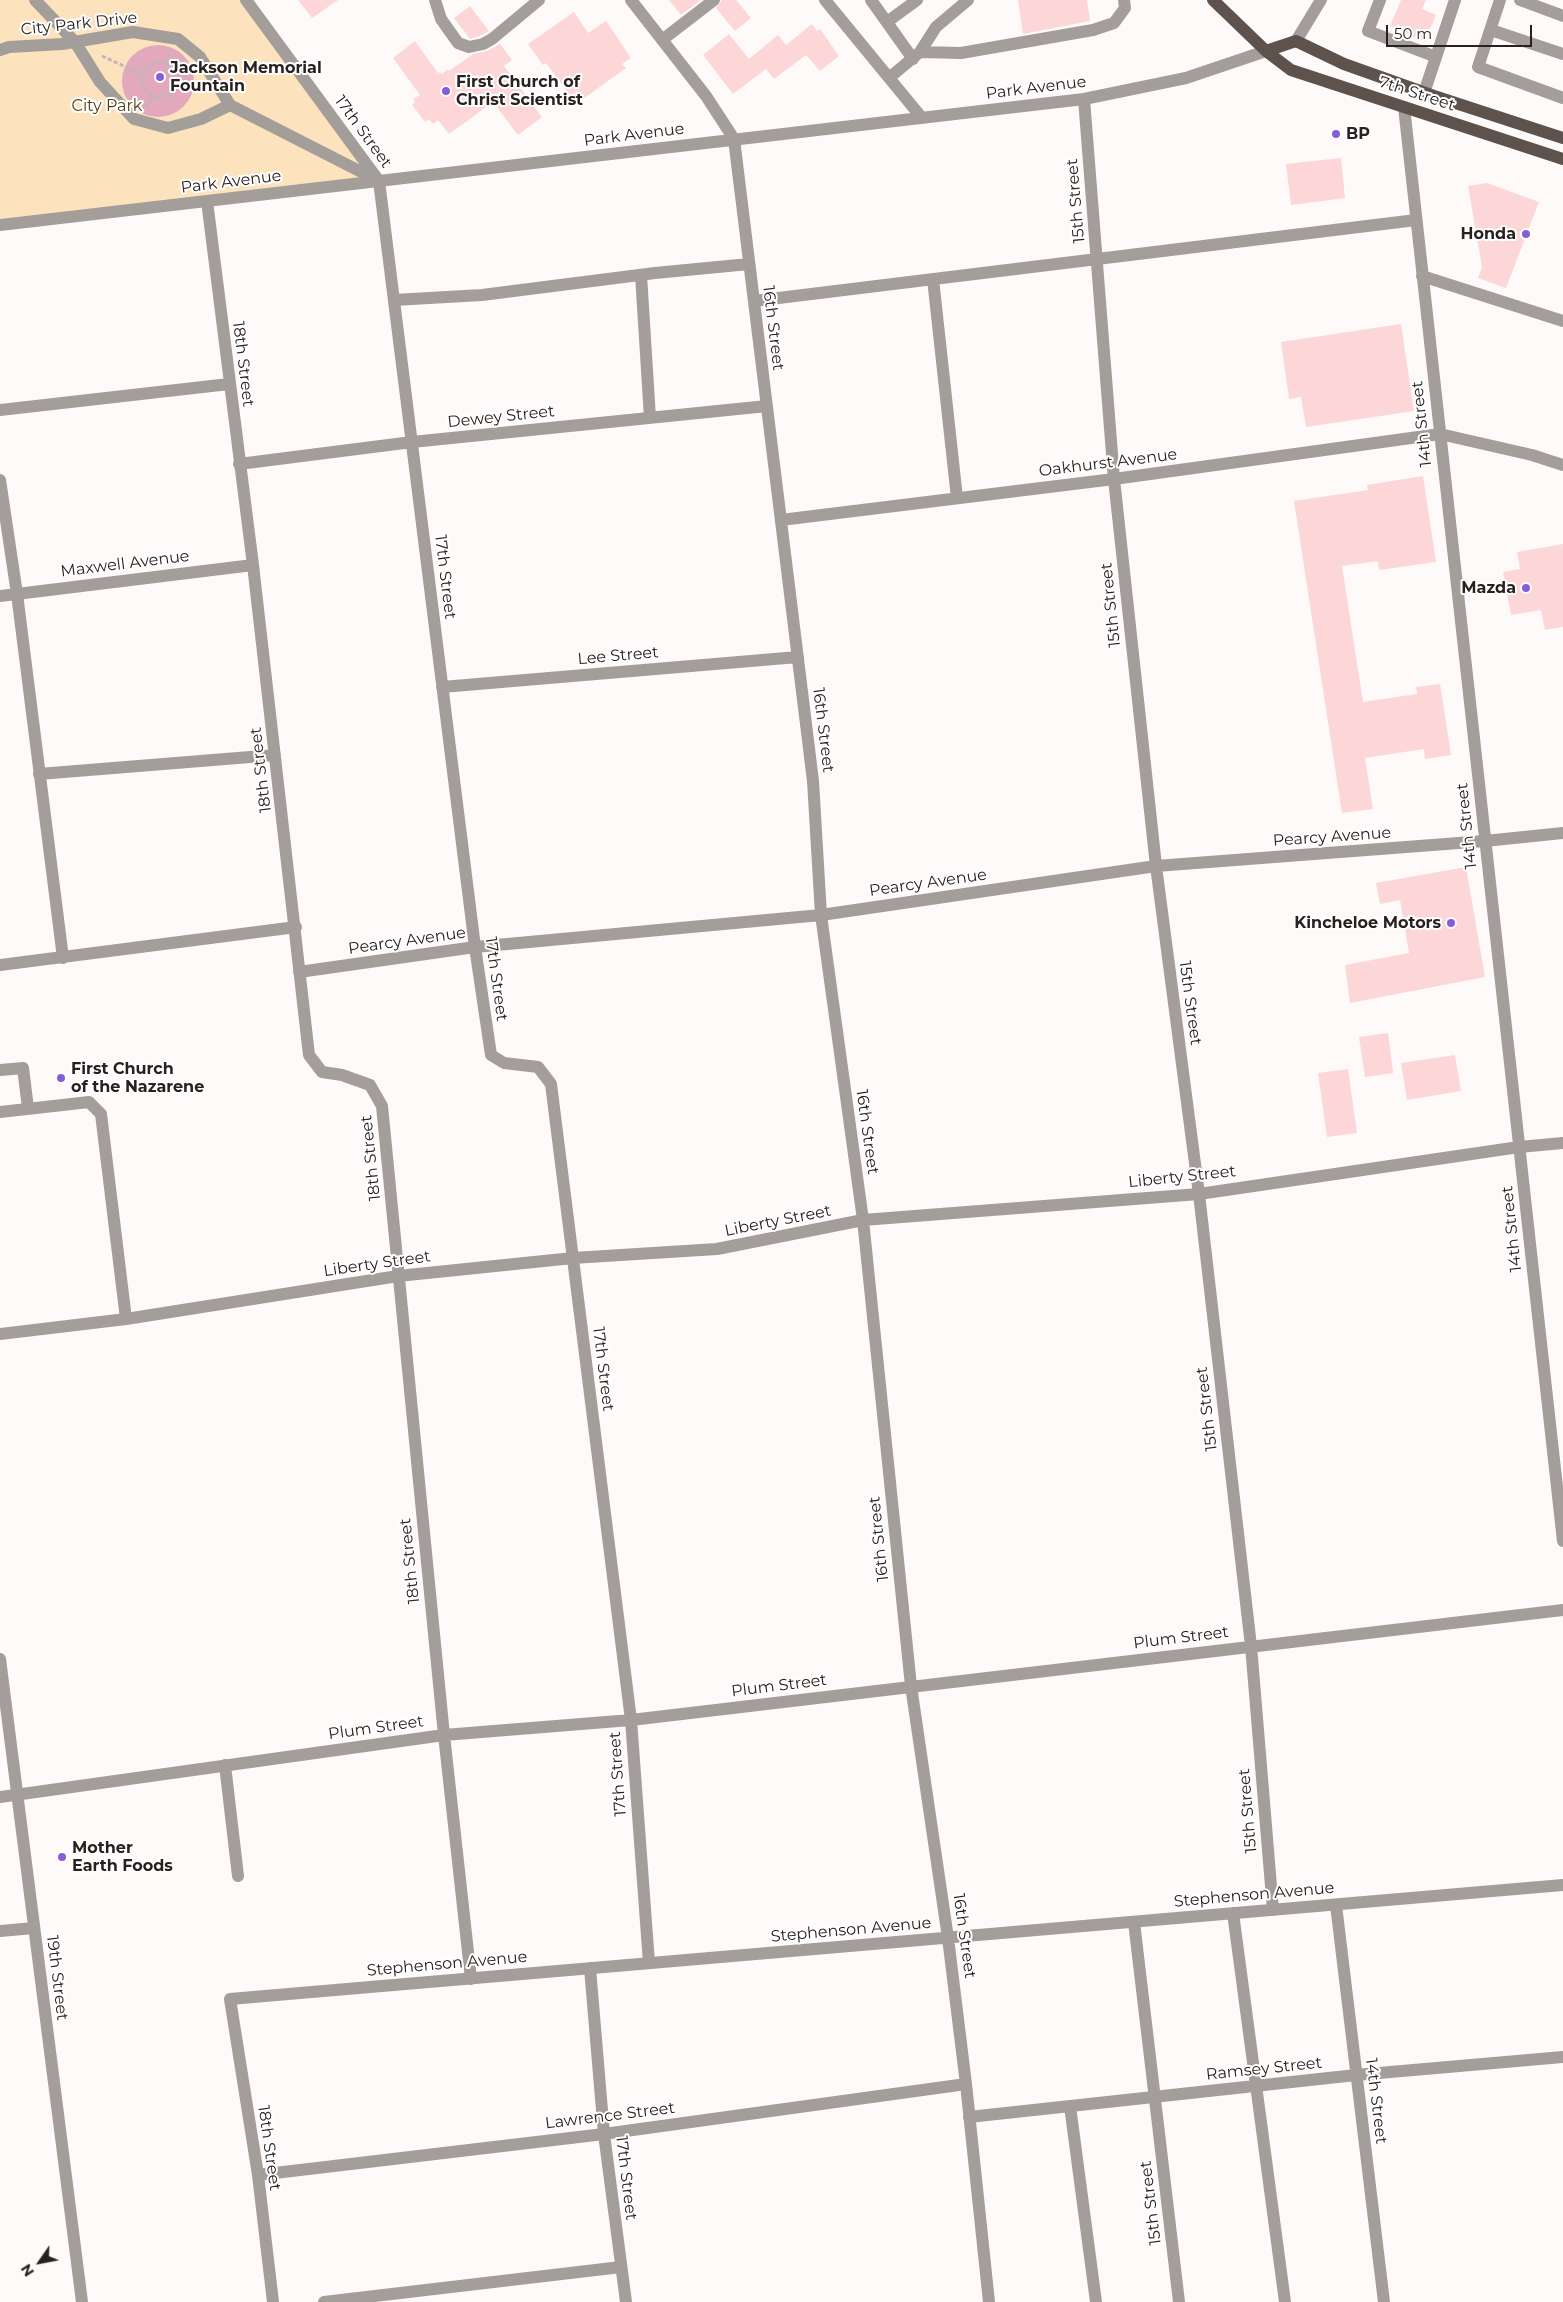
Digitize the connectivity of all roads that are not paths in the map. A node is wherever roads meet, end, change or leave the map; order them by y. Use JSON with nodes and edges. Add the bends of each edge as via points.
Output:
{"nodes":[{"id":1,"x":34,"y":0,"type":"edge"},
{"id":2,"x":246,"y":0,"type":"edge"},
{"id":3,"x":435,"y":0,"type":"edge"},
{"id":4,"x":538,"y":0,"type":"edge"},
{"id":5,"x":631,"y":0,"type":"edge"},
{"id":6,"x":714,"y":0,"type":"edge"},
{"id":7,"x":825,"y":0,"type":"edge"},
{"id":8,"x":871,"y":0,"type":"edge"},
{"id":9,"x":917,"y":0,"type":"edge"},
{"id":10,"x":968,"y":0,"type":"edge"},
{"id":11,"x":1124,"y":0,"type":"edge"},
{"id":12,"x":1213,"y":0,"type":"edge"},
{"id":13,"x":1380,"y":0,"type":"edge"},
{"id":14,"x":1456,"y":0,"type":"edge"},
{"id":15,"x":1500,"y":0,"type":"edge"},
{"id":16,"x":1520,"y":0,"type":"edge"},
{"id":17,"x":1315,"y":2,"type":"edge"},
{"id":18,"x":1563,"y":16,"type":"edge"},
{"id":19,"x":887,"y":22,"type":"junction"},
{"id":20,"x":1490,"y":30,"type":"junction"},
{"id":21,"x":662,"y":40,"type":"junction"},
{"id":22,"x":1296,"y":41,"type":"junction"},
{"id":23,"x":75,"y":42,"type":"junction"},
{"id":24,"x":0,"y":50,"type":"edge"},
{"id":25,"x":1266,"y":51,"type":"junction"},
{"id":26,"x":1563,"y":54,"type":"edge"},
{"id":27,"x":917,"y":56,"type":"junction"},
{"id":28,"x":1436,"y":57,"type":"junction"},
{"id":29,"x":890,"y":78,"type":"junction"},
{"id":30,"x":1424,"y":93,"type":"junction"},
{"id":31,"x":1563,"y":98,"type":"edge"},
{"id":32,"x":1084,"y":99,"type":"junction"},
{"id":33,"x":230,"y":105,"type":"junction"},
{"id":34,"x":1404,"y":107,"type":"junction"},
{"id":35,"x":922,"y":118,"type":"junction"},
{"id":36,"x":1563,"y":138,"type":"edge"},
{"id":37,"x":734,"y":139,"type":"junction"},
{"id":38,"x":1563,"y":160,"type":"edge"},
{"id":39,"x":379,"y":181,"type":"junction"},
{"id":40,"x":206,"y":201,"type":"junction"},
{"id":41,"x":1416,"y":220,"type":"junction"},
{"id":42,"x":0,"y":225,"type":"edge"},
{"id":43,"x":1097,"y":260,"type":"junction"},
{"id":44,"x":749,"y":264,"type":"junction"},
{"id":45,"x":642,"y":274,"type":"junction"},
{"id":46,"x":1422,"y":276,"type":"junction"},
{"id":47,"x":933,"y":279,"type":"junction"},
{"id":48,"x":394,"y":300,"type":"junction"},
{"id":49,"x":754,"y":301,"type":"junction"},
{"id":50,"x":1563,"y":321,"type":"edge"},
{"id":51,"x":230,"y":384,"type":"junction"},
{"id":52,"x":767,"y":406,"type":"junction"},
{"id":53,"x":0,"y":410,"type":"edge"},
{"id":54,"x":650,"y":418,"type":"junction"},
{"id":55,"x":1440,"y":434,"type":"junction"},
{"id":56,"x":412,"y":442,"type":"junction"},
{"id":57,"x":239,"y":464,"type":"junction"},
{"id":58,"x":1563,"y":465,"type":"edge"},
{"id":59,"x":1114,"y":479,"type":"junction"},
{"id":60,"x":0,"y":480,"type":"edge"},
{"id":61,"x":957,"y":498,"type":"junction"},
{"id":62,"x":781,"y":520,"type":"junction"},
{"id":63,"x":253,"y":565,"type":"junction"},
{"id":64,"x":17,"y":594,"type":"junction"},
{"id":65,"x":0,"y":596,"type":"edge"},
{"id":66,"x":798,"y":657,"type":"junction"},
{"id":67,"x":442,"y":687,"type":"junction"},
{"id":68,"x":275,"y":755,"type":"junction"},
{"id":69,"x":40,"y":774,"type":"junction"},
{"id":70,"x":1563,"y":833,"type":"edge"},
{"id":71,"x":1485,"y":842,"type":"junction"},
{"id":72,"x":1156,"y":866,"type":"junction"},
{"id":73,"x":822,"y":915,"type":"junction"},
{"id":74,"x":296,"y":928,"type":"junction"},
{"id":75,"x":475,"y":948,"type":"junction"},
{"id":76,"x":63,"y":958,"type":"junction"},
{"id":77,"x":0,"y":965,"type":"edge"},
{"id":78,"x":299,"y":972,"type":"junction"},
{"id":79,"x":0,"y":1070,"type":"edge"},
{"id":80,"x":28,"y":1108,"type":"junction"},
{"id":81,"x":0,"y":1112,"type":"edge"},
{"id":82,"x":1563,"y":1143,"type":"edge"},
{"id":83,"x":1519,"y":1146,"type":"junction"},
{"id":84,"x":1199,"y":1194,"type":"junction"},
{"id":85,"x":863,"y":1220,"type":"junction"},
{"id":86,"x":573,"y":1258,"type":"junction"},
{"id":87,"x":398,"y":1276,"type":"junction"},
{"id":88,"x":126,"y":1319,"type":"junction"},
{"id":89,"x":0,"y":1334,"type":"edge"},
{"id":90,"x":1563,"y":1541,"type":"edge"},
{"id":91,"x":1563,"y":1610,"type":"edge"},
{"id":92,"x":1251,"y":1646,"type":"junction"},
{"id":93,"x":0,"y":1659,"type":"edge"},
{"id":94,"x":911,"y":1686,"type":"junction"},
{"id":95,"x":631,"y":1720,"type":"junction"},
{"id":96,"x":444,"y":1735,"type":"junction"},
{"id":97,"x":225,"y":1765,"type":"junction"},
{"id":98,"x":18,"y":1795,"type":"junction"},
{"id":99,"x":0,"y":1797,"type":"edge"},
{"id":100,"x":238,"y":1876,"type":"dead end"},
{"id":101,"x":1563,"y":1885,"type":"edge"},
{"id":102,"x":1336,"y":1905,"type":"junction"},
{"id":103,"x":1273,"y":1910,"type":"junction"},
{"id":104,"x":1233,"y":1913,"type":"junction"},
{"id":105,"x":1134,"y":1922,"type":"junction"},
{"id":106,"x":34,"y":1928,"type":"junction"},
{"id":107,"x":0,"y":1931,"type":"edge"},
{"id":108,"x":948,"y":1938,"type":"junction"},
{"id":109,"x":649,"y":1964,"type":"junction"},
{"id":110,"x":590,"y":1968,"type":"junction"},
{"id":111,"x":471,"y":1978,"type":"junction"},
{"id":112,"x":230,"y":1999,"type":"joint"},
{"id":113,"x":1563,"y":2057,"type":"edge"},
{"id":114,"x":1356,"y":2075,"type":"junction"},
{"id":115,"x":966,"y":2084,"type":"junction"},
{"id":116,"x":1257,"y":2086,"type":"junction"},
{"id":117,"x":1155,"y":2097,"type":"junction"},
{"id":118,"x":1070,"y":2106,"type":"junction"},
{"id":119,"x":969,"y":2117,"type":"junction"},
{"id":120,"x":604,"y":2134,"type":"junction"},
{"id":121,"x":258,"y":2175,"type":"junction"},
{"id":122,"x":622,"y":2268,"type":"junction"},
{"id":123,"x":82,"y":2302,"type":"edge"},
{"id":124,"x":273,"y":2302,"type":"edge"},
{"id":125,"x":324,"y":2302,"type":"edge"},
{"id":126,"x":626,"y":2302,"type":"edge"},
{"id":127,"x":989,"y":2302,"type":"edge"},
{"id":128,"x":1096,"y":2302,"type":"edge"},
{"id":129,"x":1179,"y":2302,"type":"edge"},
{"id":130,"x":1285,"y":2302,"type":"edge"},
{"id":131,"x":1384,"y":2302,"type":"edge"}],
"edges":[{"from":1,"to":23,"type":"street"},
{"from":2,"to":39,"type":"street","name":"17th Street"},
{"from":3,"to":4,"type":"street","via":[[441,19],[458,43],[468,47],[492,39]]},
{"from":5,"to":21,"type":"street","name":"16th Street"},
{"from":6,"to":21,"type":"street"},
{"from":7,"to":29,"type":"street"},
{"from":8,"to":19,"type":"street"},
{"from":9,"to":19,"type":"street"},
{"from":10,"to":27,"type":"street","via":[[936,27]]},
{"from":11,"to":27,"type":"street","via":[[1124,8],[1114,23],[1093,30],[961,53]]},
{"from":12,"to":25,"type":"main road","name":"7th Street"},
{"from":13,"to":28,"type":"street","via":[[1368,30]]},
{"from":14,"to":28,"type":"street"},
{"from":15,"to":20,"type":"street"},
{"from":16,"to":18,"type":"street"},
{"from":17,"to":22,"type":"street"},
{"from":19,"to":27,"type":"street"},
{"from":20,"to":26,"type":"street"},
{"from":20,"to":31,"type":"street","via":[[1478,67]]},
{"from":21,"to":37,"type":"street","name":"16th Street","via":[[706,96]]},
{"from":22,"to":25,"type":"main road"},
{"from":22,"to":30,"type":"main road","name":"7th Street","via":[[1344,64]]},
{"from":23,"to":24,"type":"street","name":"City Park Drive"},
{"from":23,"to":33,"type":"street","name":"City Park Drive","via":[[133,32],[178,39],[200,57]]},
{"from":23,"to":33,"type":"street","via":[[100,82],[134,119],[168,128],[201,119]]},
{"from":25,"to":32,"type":"street","name":"Park Avenue","via":[[1186,78]]},
{"from":25,"to":34,"type":"main road","name":"7th Street","via":[[1291,70]]},
{"from":27,"to":29,"type":"street"},
{"from":28,"to":30,"type":"street"},
{"from":29,"to":35,"type":"street"},
{"from":30,"to":36,"type":"main road","name":"7th Street"},
{"from":32,"to":35,"type":"street","name":"Park Avenue"},
{"from":32,"to":43,"type":"street","name":"15th Street"},
{"from":33,"to":39,"type":"street"},
{"from":34,"to":38,"type":"main road","name":"7th Street"},
{"from":34,"to":41,"type":"street","name":"14th Street"},
{"from":35,"to":37,"type":"street","name":"Park Avenue"},
{"from":37,"to":39,"type":"street","name":"Park Avenue"},
{"from":37,"to":44,"type":"street","name":"16th Street"},
{"from":39,"to":40,"type":"street","name":"Park Avenue"},
{"from":39,"to":48,"type":"street","name":"17th Street"},
{"from":40,"to":42,"type":"street","name":"Park Avenue"},
{"from":40,"to":51,"type":"street","name":"18th Street"},
{"from":41,"to":43,"type":"street"},
{"from":41,"to":46,"type":"street","name":"14th Street"},
{"from":43,"to":47,"type":"street"},
{"from":43,"to":59,"type":"street","name":"15th Street"},
{"from":44,"to":45,"type":"street"},
{"from":44,"to":49,"type":"street","name":"16th Street"},
{"from":45,"to":48,"type":"street","via":[[482,295]]},
{"from":45,"to":54,"type":"street"},
{"from":46,"to":50,"type":"street"},
{"from":46,"to":55,"type":"street","name":"14th Street"},
{"from":47,"to":49,"type":"street"},
{"from":47,"to":61,"type":"street"},
{"from":48,"to":56,"type":"street","name":"17th Street"},
{"from":49,"to":52,"type":"street","name":"16th Street"},
{"from":51,"to":53,"type":"street"},
{"from":51,"to":57,"type":"street","name":"18th Street"},
{"from":52,"to":54,"type":"street","name":"Dewey Street"},
{"from":52,"to":62,"type":"street","name":"16th Street"},
{"from":54,"to":56,"type":"street","name":"Dewey Street"},
{"from":55,"to":58,"type":"street"},
{"from":55,"to":59,"type":"street","name":"Oakhurst Avenue"},
{"from":55,"to":71,"type":"street","name":"14th Street"},
{"from":56,"to":57,"type":"street","name":"Dewey Street"},
{"from":56,"to":67,"type":"street","name":"17th Street"},
{"from":57,"to":63,"type":"street","name":"18th Street"},
{"from":59,"to":61,"type":"street","name":"Oakhurst Avenue"},
{"from":59,"to":72,"type":"street","name":"15th Street"},
{"from":60,"to":64,"type":"street"},
{"from":61,"to":62,"type":"street","name":"Oakhurst Avenue"},
{"from":62,"to":66,"type":"street","name":"16th Street"},
{"from":63,"to":64,"type":"street","name":"Maxwell Avenue"},
{"from":63,"to":68,"type":"street","name":"18th Street"},
{"from":64,"to":65,"type":"street","name":"Maxwell Avenue"},
{"from":64,"to":69,"type":"street"},
{"from":66,"to":67,"type":"street","name":"Lee Street"},
{"from":66,"to":73,"type":"street","name":"16th Street","via":[[813,781]]},
{"from":67,"to":75,"type":"street","name":"17th Street"},
{"from":68,"to":69,"type":"street"},
{"from":68,"to":74,"type":"street","name":"18th Street"},
{"from":69,"to":76,"type":"street"},
{"from":70,"to":71,"type":"street","name":"Pearcy Avenue"},
{"from":71,"to":72,"type":"street","name":"Pearcy Avenue"},
{"from":71,"to":83,"type":"street","name":"14th Street"},
{"from":72,"to":73,"type":"street","name":"Pearcy Avenue"},
{"from":72,"to":84,"type":"street","name":"15th Street"},
{"from":73,"to":75,"type":"street","name":"Pearcy Avenue"},
{"from":73,"to":85,"type":"street","name":"16th Street"},
{"from":74,"to":76,"type":"street"},
{"from":74,"to":78,"type":"street","name":"18th Street"},
{"from":75,"to":78,"type":"street","name":"Pearcy Avenue"},
{"from":75,"to":86,"type":"street","name":"17th Street","via":[[490,1056],[504,1063],[538,1067],[551,1084]]},
{"from":76,"to":77,"type":"street"},
{"from":78,"to":87,"type":"street","name":"18th Street","via":[[309,1055],[322,1072],[370,1086],[382,1106]]},
{"from":79,"to":80,"type":"street","via":[[23,1068]]},
{"from":80,"to":81,"type":"street"},
{"from":80,"to":88,"type":"street","via":[[89,1102],[101,1114]]},
{"from":82,"to":83,"type":"street","name":"Liberty Street"},
{"from":83,"to":84,"type":"street","name":"Liberty Street"},
{"from":83,"to":90,"type":"street","name":"14th Street"},
{"from":84,"to":85,"type":"street","name":"Liberty Street"},
{"from":84,"to":92,"type":"street","name":"15th Street"},
{"from":85,"to":86,"type":"street","name":"Liberty Street","via":[[717,1249]]},
{"from":85,"to":94,"type":"street","name":"16th Street"},
{"from":86,"to":87,"type":"street","name":"Liberty Street"},
{"from":86,"to":95,"type":"street","name":"17th Street"},
{"from":87,"to":88,"type":"street","name":"Liberty Street"},
{"from":87,"to":96,"type":"street","name":"18th Street"},
{"from":88,"to":89,"type":"street","name":"Liberty Street"},
{"from":91,"to":92,"type":"street","name":"Plum Street"},
{"from":92,"to":94,"type":"street","name":"Plum Street"},
{"from":92,"to":103,"type":"street","name":"15th Street"},
{"from":93,"to":98,"type":"street","name":"19th Street"},
{"from":94,"to":95,"type":"street","name":"Plum Street"},
{"from":94,"to":108,"type":"street","name":"16th Street"},
{"from":95,"to":96,"type":"street","name":"Plum Street"},
{"from":95,"to":109,"type":"street","name":"17th Street"},
{"from":96,"to":97,"type":"street","name":"Plum Street"},
{"from":96,"to":111,"type":"street","name":"18th Street"},
{"from":97,"to":98,"type":"street","name":"Plum Street"},
{"from":97,"to":100,"type":"street"},
{"from":98,"to":99,"type":"street","name":"Plum Street"},
{"from":98,"to":106,"type":"street","name":"19th Street"},
{"from":101,"to":102,"type":"street","name":"Stephenson Avenue"},
{"from":102,"to":103,"type":"street","name":"Stephenson Avenue"},
{"from":102,"to":114,"type":"street","name":"14th Street"},
{"from":103,"to":104,"type":"street","name":"Stephenson Avenue"},
{"from":104,"to":105,"type":"street","name":"Stephenson Avenue"},
{"from":104,"to":116,"type":"street"},
{"from":105,"to":108,"type":"street","name":"Stephenson Avenue"},
{"from":105,"to":117,"type":"street","name":"15th Street"},
{"from":106,"to":107,"type":"street"},
{"from":106,"to":123,"type":"street","name":"19th Street"},
{"from":108,"to":109,"type":"street","name":"Stephenson Avenue"},
{"from":108,"to":115,"type":"street","name":"16th Street"},
{"from":109,"to":110,"type":"street","name":"Stephenson Avenue"},
{"from":110,"to":111,"type":"street","name":"Stephenson Avenue"},
{"from":110,"to":120,"type":"street","name":"17th Street"},
{"from":111,"to":112,"type":"street","name":"Stephenson Avenue"},
{"from":112,"to":121,"type":"street","name":"18th Street"},
{"from":113,"to":114,"type":"street","name":"Ramsey Street"},
{"from":114,"to":116,"type":"street","name":"Ramsey Street"},
{"from":114,"to":131,"type":"street","name":"14th Street"},
{"from":115,"to":119,"type":"street","name":"16th Street"},
{"from":115,"to":120,"type":"street","name":"Lawrence Street"},
{"from":116,"to":117,"type":"street","name":"Ramsey Street"},
{"from":116,"to":130,"type":"street"},
{"from":117,"to":118,"type":"street","name":"Ramsey Street"},
{"from":117,"to":129,"type":"street","name":"15th Street"},
{"from":118,"to":119,"type":"street","name":"Ramsey Street"},
{"from":118,"to":128,"type":"street"},
{"from":119,"to":127,"type":"street","name":"16th Street"},
{"from":120,"to":121,"type":"street","name":"Lawrence Street"},
{"from":120,"to":122,"type":"street","name":"17th Street"},
{"from":121,"to":124,"type":"street","name":"18th Street"},
{"from":122,"to":125,"type":"street"},
{"from":122,"to":126,"type":"street","name":"17th Street"}]}
